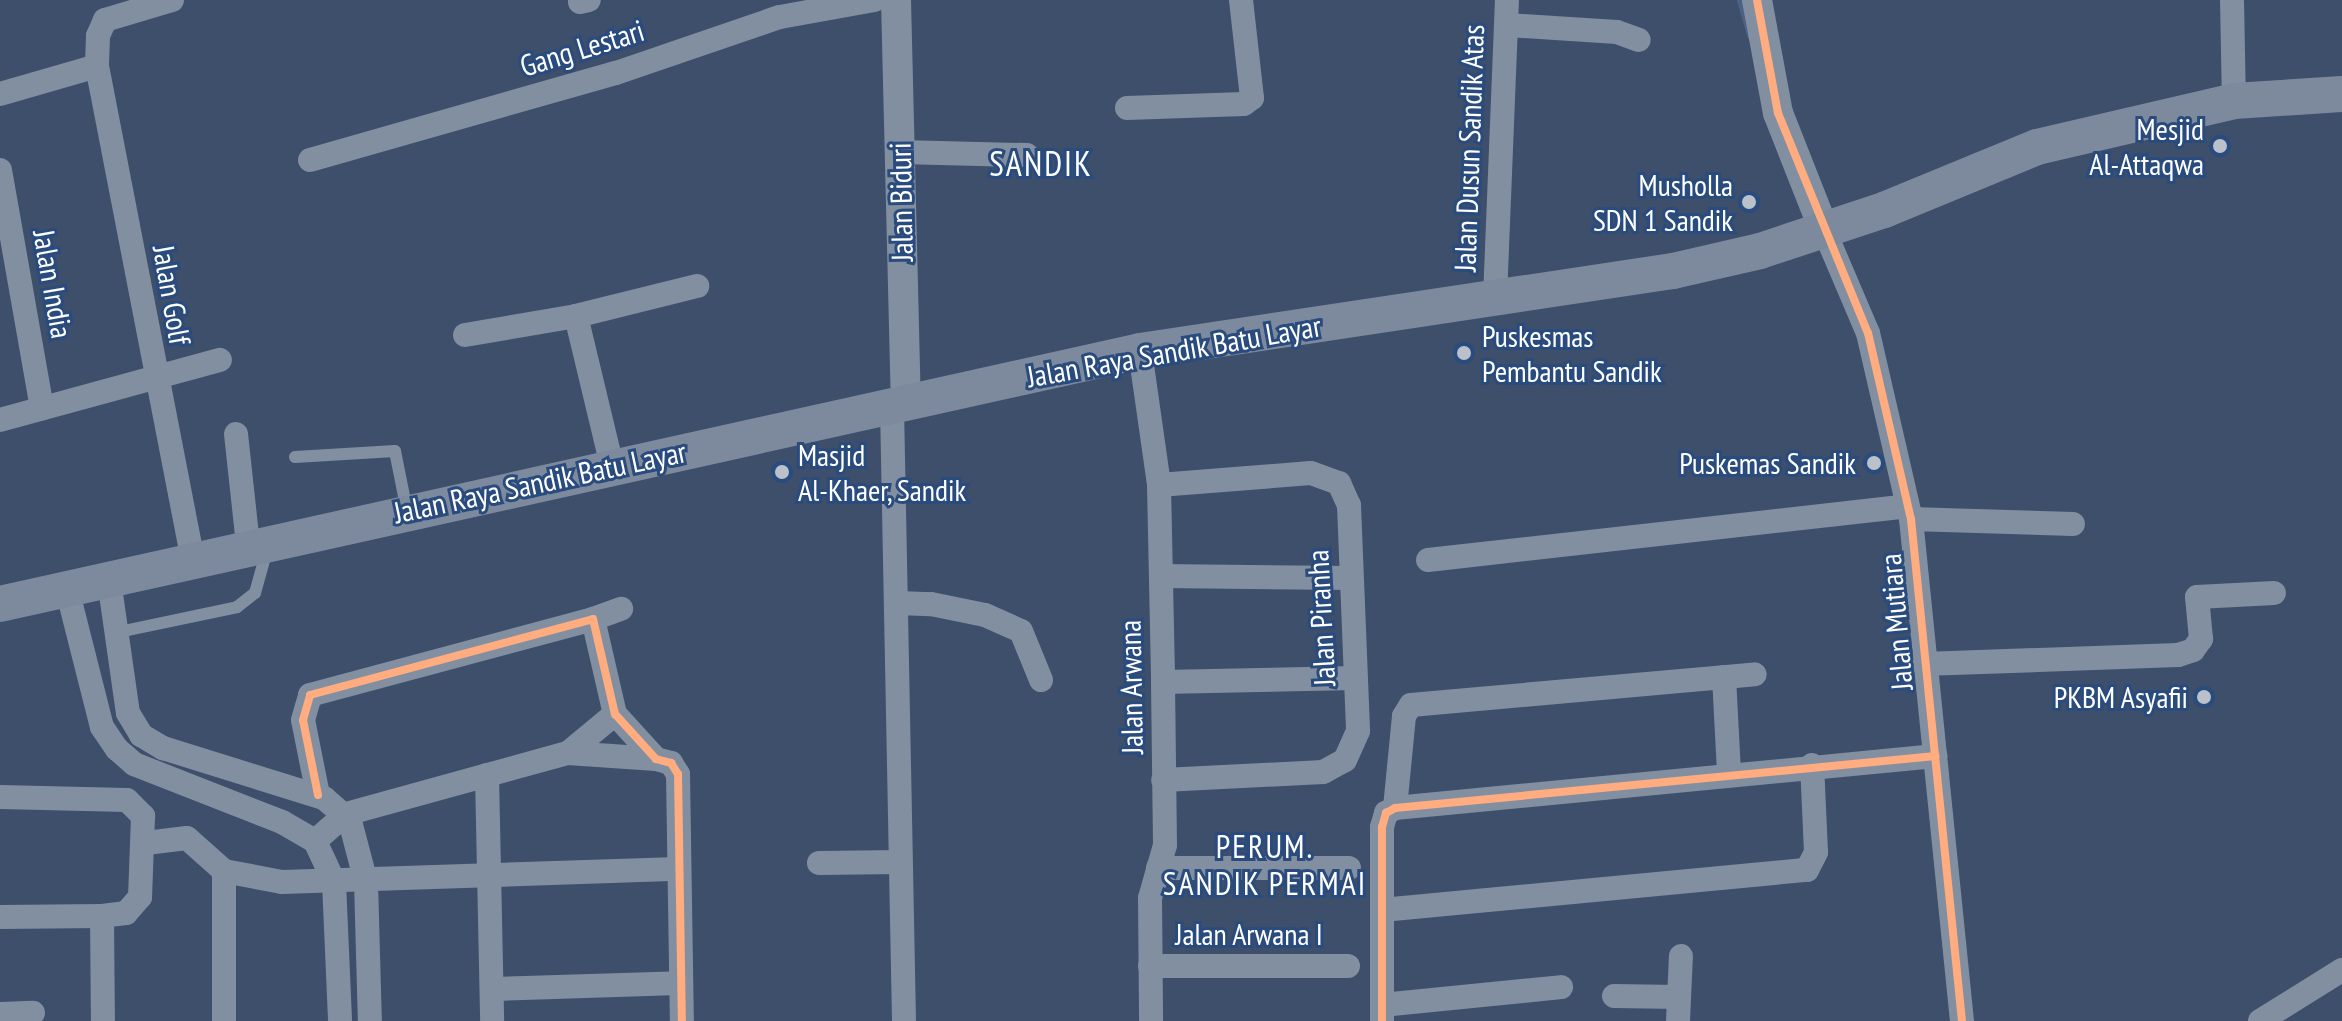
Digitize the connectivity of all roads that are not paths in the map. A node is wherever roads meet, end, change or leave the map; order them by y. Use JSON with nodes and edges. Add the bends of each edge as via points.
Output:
{"nodes":[{"id":1,"x":172,"y":0,"type":"edge"},
{"id":2,"x":874,"y":0,"type":"edge"},
{"id":3,"x":896,"y":0,"type":"edge"},
{"id":4,"x":1241,"y":0,"type":"edge"},
{"id":5,"x":1507,"y":0,"type":"edge"},
{"id":6,"x":1757,"y":0,"type":"edge"},
{"id":7,"x":2232,"y":0,"type":"edge"},
{"id":8,"x":1507,"y":25,"type":"junction"},
{"id":9,"x":1639,"y":40,"type":"dead end"},
{"id":10,"x":97,"y":66,"type":"junction"},
{"id":11,"x":0,"y":94,"type":"edge"},
{"id":12,"x":2342,"y":94,"type":"edge"},
{"id":13,"x":2234,"y":101,"type":"junction"},
{"id":14,"x":1127,"y":108,"type":"dead end"},
{"id":15,"x":900,"y":152,"type":"junction"},
{"id":16,"x":1027,"y":155,"type":"dead end"},
{"id":17,"x":310,"y":160,"type":"dead end"},
{"id":18,"x":0,"y":170,"type":"edge"},
{"id":19,"x":1824,"y":230,"type":"junction"},
{"id":20,"x":697,"y":286,"type":"dead end"},
{"id":21,"x":1495,"y":298,"type":"junction"},
{"id":22,"x":576,"y":316,"type":"junction"},
{"id":23,"x":465,"y":335,"type":"dead end"},
{"id":24,"x":1140,"y":351,"type":"junction"},
{"id":25,"x":220,"y":360,"type":"dead end"},
{"id":26,"x":155,"y":377,"type":"junction"},
{"id":27,"x":899,"y":405,"type":"junction"},
{"id":28,"x":42,"y":408,"type":"junction"},
{"id":29,"x":0,"y":420,"type":"edge"},
{"id":30,"x":236,"y":434,"type":"dead end"},
{"id":31,"x":295,"y":457,"type":"dead end"},
{"id":32,"x":612,"y":466,"type":"junction"},
{"id":33,"x":1159,"y":485,"type":"junction"},
{"id":34,"x":407,"y":511,"type":"junction"},
{"id":35,"x":1909,"y":513,"type":"junction"},
{"id":36,"x":2073,"y":524,"type":"dead end"},
{"id":37,"x":258,"y":543,"type":"junction"},
{"id":38,"x":1428,"y":560,"type":"dead end"},
{"id":39,"x":193,"y":561,"type":"junction"},
{"id":40,"x":1161,"y":576,"type":"junction"},
{"id":41,"x":1349,"y":578,"type":"junction"},
{"id":42,"x":109,"y":580,"type":"junction"},
{"id":43,"x":67,"y":589,"type":"junction"},
{"id":44,"x":2274,"y":593,"type":"dead end"},
{"id":45,"x":897,"y":603,"type":"junction"},
{"id":46,"x":0,"y":604,"type":"edge"},
{"id":47,"x":621,"y":609,"type":"dead end"},
{"id":48,"x":593,"y":619,"type":"junction"},
{"id":49,"x":114,"y":633,"type":"junction"},
{"id":50,"x":1923,"y":664,"type":"junction"},
{"id":51,"x":1755,"y":674,"type":"dead end"},
{"id":52,"x":1724,"y":677,"type":"junction"},
{"id":53,"x":1355,"y":678,"type":"junction"},
{"id":54,"x":1041,"y":680,"type":"dead end"},
{"id":55,"x":1163,"y":682,"type":"junction"},
{"id":56,"x":615,"y":714,"type":"junction"},
{"id":57,"x":148,"y":740,"type":"junction"},
{"id":58,"x":568,"y":753,"type":"junction"},
{"id":59,"x":1936,"y":756,"type":"junction"},
{"id":60,"x":656,"y":759,"type":"junction"},
{"id":61,"x":134,"y":764,"type":"junction"},
{"id":62,"x":1812,"y":765,"type":"junction"},
{"id":63,"x":1729,"y":773,"type":"junction"},
{"id":64,"x":487,"y":775,"type":"junction"},
{"id":65,"x":1163,"y":780,"type":"junction"},
{"id":66,"x":318,"y":795,"type":"junction"},
{"id":67,"x":0,"y":797,"type":"edge"},
{"id":68,"x":1395,"y":808,"type":"junction"},
{"id":69,"x":346,"y":814,"type":"junction"},
{"id":70,"x":315,"y":841,"type":"junction"},
{"id":71,"x":146,"y":843,"type":"junction"},
{"id":72,"x":900,"y":862,"type":"junction"},
{"id":73,"x":819,"y":863,"type":"dead end"},
{"id":74,"x":1158,"y":868,"type":"junction"},
{"id":75,"x":1349,"y":868,"type":"dead end"},
{"id":76,"x":678,"y":869,"type":"junction"},
{"id":77,"x":224,"y":871,"type":"junction"},
{"id":78,"x":490,"y":876,"type":"junction"},
{"id":79,"x":334,"y":882,"type":"junction"},
{"id":80,"x":366,"y":882,"type":"junction"},
{"id":81,"x":1382,"y":910,"type":"junction"},
{"id":82,"x":102,"y":916,"type":"junction"},
{"id":83,"x":0,"y":917,"type":"edge"},
{"id":84,"x":1681,"y":956,"type":"dead end"},
{"id":85,"x":1150,"y":966,"type":"junction"},
{"id":86,"x":1348,"y":966,"type":"dead end"},
{"id":87,"x":2342,"y":970,"type":"edge"},
{"id":88,"x":679,"y":983,"type":"junction"},
{"id":89,"x":1561,"y":987,"type":"dead end"},
{"id":90,"x":492,"y":989,"type":"junction"},
{"id":91,"x":1614,"y":996,"type":"dead end"},
{"id":92,"x":1678,"y":1009,"type":"edge"},
{"id":93,"x":33,"y":1013,"type":"dead end"},
{"id":94,"x":1382,"y":1013,"type":"edge"},
{"id":95,"x":0,"y":1014,"type":"edge"},
{"id":96,"x":103,"y":1021,"type":"edge"},
{"id":97,"x":224,"y":1021,"type":"edge"},
{"id":98,"x":340,"y":1021,"type":"edge"},
{"id":99,"x":370,"y":1021,"type":"edge"},
{"id":100,"x":492,"y":1021,"type":"edge"},
{"id":101,"x":682,"y":1021,"type":"edge"},
{"id":102,"x":904,"y":1021,"type":"edge"},
{"id":103,"x":1151,"y":1021,"type":"edge"},
{"id":104,"x":1962,"y":1021,"type":"edge"},
{"id":105,"x":2260,"y":1021,"type":"edge"}],
"edges":[{"from":1,"to":10,"type":"street","name":"Jalan Golf","via":[[111,16],[101,25]]},
{"from":2,"to":17,"type":"street","name":"Gang Lestari","via":[[780,17],[616,73]]},
{"from":3,"to":15,"type":"street","name":"Jalan Biduri"},
{"from":4,"to":14,"type":"street","via":[[1252,98],[1244,104]]},
{"from":5,"to":8,"type":"street","name":"Jalan Dusun Sandik Atas"},
{"from":6,"to":19,"type":"street","via":[[1778,113]]},
{"from":7,"to":13,"type":"street"},
{"from":8,"to":9,"type":"street","via":[[1617,32]]},
{"from":8,"to":21,"type":"street","name":"Jalan Dusun Sandik Atas"},
{"from":10,"to":11,"type":"street"},
{"from":10,"to":26,"type":"street","name":"Jalan Golf"},
{"from":12,"to":13,"type":"main road","name":"Jalan Raya Sandik Batu Layar"},
{"from":13,"to":19,"type":"main road","name":"Jalan Raya Sandik Batu Layar","via":[[2037,147]]},
{"from":15,"to":16,"type":"street"},
{"from":15,"to":27,"type":"street","name":"Jalan Biduri"},
{"from":18,"to":28,"type":"street","name":"Jalan India"},
{"from":19,"to":21,"type":"main road","name":"Jalan Raya Sandik Batu Layar","via":[[1673,271]]},
{"from":19,"to":35,"type":"street","name":"Jalan Mutiara","via":[[1868,333]]},
{"from":20,"to":22,"type":"street"},
{"from":21,"to":24,"type":"main road","name":"Jalan Raya Sandik Batu Layar"},
{"from":22,"to":23,"type":"street"},
{"from":22,"to":32,"type":"street"},
{"from":24,"to":27,"type":"main road","name":"Jalan Raya Sandik Batu Layar"},
{"from":24,"to":33,"type":"street","name":"Jalan Arwana"},
{"from":25,"to":26,"type":"street"},
{"from":26,"to":28,"type":"street"},
{"from":26,"to":39,"type":"street","name":"Jalan Golf"},
{"from":27,"to":32,"type":"main road","name":"Jalan Raya Sandik Batu Layar"},
{"from":27,"to":45,"type":"street"},
{"from":28,"to":29,"type":"street"},
{"from":30,"to":37,"type":"street"},
{"from":31,"to":34,"type":"lane","via":[[395,451]]},
{"from":32,"to":34,"type":"main road","name":"Jalan Raya Sandik Batu Layar"},
{"from":33,"to":40,"type":"street","name":"Jalan Arwana"},
{"from":33,"to":41,"type":"street","name":"Jalan Piranha","via":[[1323,474],[1346,493]]},
{"from":34,"to":37,"type":"main road","name":"Jalan Raya Sandik Batu Layar"},
{"from":35,"to":36,"type":"street"},
{"from":35,"to":38,"type":"street"},
{"from":35,"to":50,"type":"street","name":"Jalan Mutiara"},
{"from":37,"to":39,"type":"main road","name":"Jalan Raya Sandik Batu Layar"},
{"from":37,"to":49,"type":"lane","via":[[255,593],[237,607]]},
{"from":39,"to":42,"type":"main road","name":"Jalan Raya Sandik Batu Layar"},
{"from":40,"to":41,"type":"street"},
{"from":40,"to":55,"type":"street","name":"Jalan Arwana"},
{"from":41,"to":53,"type":"street","name":"Jalan Piranha"},
{"from":42,"to":43,"type":"main road","name":"Jalan Raya Sandik Batu Layar"},
{"from":42,"to":49,"type":"street"},
{"from":43,"to":46,"type":"main road","name":"Jalan Raya Sandik Batu Layar"},
{"from":43,"to":61,"type":"street","via":[[102,727]]},
{"from":44,"to":50,"type":"street","via":[[2197,597],[2201,639],[2193,650],[2178,655]]},
{"from":45,"to":54,"type":"street","via":[[985,615],[1021,631]]},
{"from":45,"to":72,"type":"street"},
{"from":47,"to":48,"type":"street"},
{"from":48,"to":56,"type":"street"},
{"from":48,"to":66,"type":"street","via":[[310,695],[303,720]]},
{"from":49,"to":57,"type":"street","via":[[128,713]]},
{"from":50,"to":59,"type":"street","name":"Jalan Mutiara"},
{"from":51,"to":52,"type":"street"},
{"from":52,"to":63,"type":"street"},
{"from":52,"to":68,"type":"street","via":[[1411,705],[1404,716]]},
{"from":53,"to":55,"type":"street"},
{"from":53,"to":65,"type":"street","name":"Jalan Piranha","via":[[1358,719],[1350,753],[1323,772]]},
{"from":55,"to":65,"type":"street","name":"Jalan Arwana"},
{"from":56,"to":58,"type":"street"},
{"from":56,"to":60,"type":"street"},
{"from":57,"to":61,"type":"street"},
{"from":57,"to":66,"type":"street"},
{"from":58,"to":60,"type":"street"},
{"from":58,"to":64,"type":"street"},
{"from":59,"to":62,"type":"street"},
{"from":59,"to":104,"type":"street","name":"Jalan Mutiara"},
{"from":60,"to":76,"type":"street","via":[[671,763],[678,774]]},
{"from":61,"to":70,"type":"street","via":[[282,822]]},
{"from":62,"to":63,"type":"street"},
{"from":62,"to":81,"type":"street","via":[[1816,852],[1807,870]]},
{"from":63,"to":68,"type":"street"},
{"from":64,"to":69,"type":"street"},
{"from":64,"to":78,"type":"street"},
{"from":65,"to":74,"type":"street","name":"Jalan Arwana","via":[[1165,845]]},
{"from":66,"to":69,"type":"street"},
{"from":67,"to":71,"type":"street","via":[[127,800],[143,816]]},
{"from":68,"to":81,"type":"street","via":[[1386,813],[1382,827]]},
{"from":69,"to":70,"type":"street"},
{"from":69,"to":80,"type":"street","via":[[359,844]]},
{"from":70,"to":79,"type":"street"},
{"from":71,"to":77,"type":"street","via":[[175,837],[196,840]]},
{"from":71,"to":82,"type":"street","via":[[138,902],[126,913]]},
{"from":72,"to":73,"type":"street"},
{"from":72,"to":102,"type":"street"},
{"from":74,"to":75,"type":"street"},
{"from":74,"to":85,"type":"street","name":"Jalan Arwana","via":[[1150,898]]},
{"from":76,"to":78,"type":"street"},
{"from":76,"to":88,"type":"street"},
{"from":77,"to":79,"type":"street","via":[[282,882]]},
{"from":77,"to":97,"type":"street"},
{"from":78,"to":80,"type":"street"},
{"from":78,"to":90,"type":"street"},
{"from":79,"to":80,"type":"street"},
{"from":79,"to":98,"type":"street"},
{"from":80,"to":99,"type":"street"},
{"from":81,"to":94,"type":"street"},
{"from":82,"to":83,"type":"street"},
{"from":82,"to":96,"type":"street"},
{"from":84,"to":92,"type":"street"},
{"from":85,"to":86,"type":"street","name":"Jalan Arwana I"},
{"from":85,"to":103,"type":"street","name":"Jalan Arwana"},
{"from":87,"to":105,"type":"street"},
{"from":88,"to":90,"type":"street"},
{"from":88,"to":101,"type":"street"},
{"from":89,"to":94,"type":"street"},
{"from":90,"to":100,"type":"street"},
{"from":91,"to":92,"type":"street"},
{"from":93,"to":95,"type":"street"}]}
